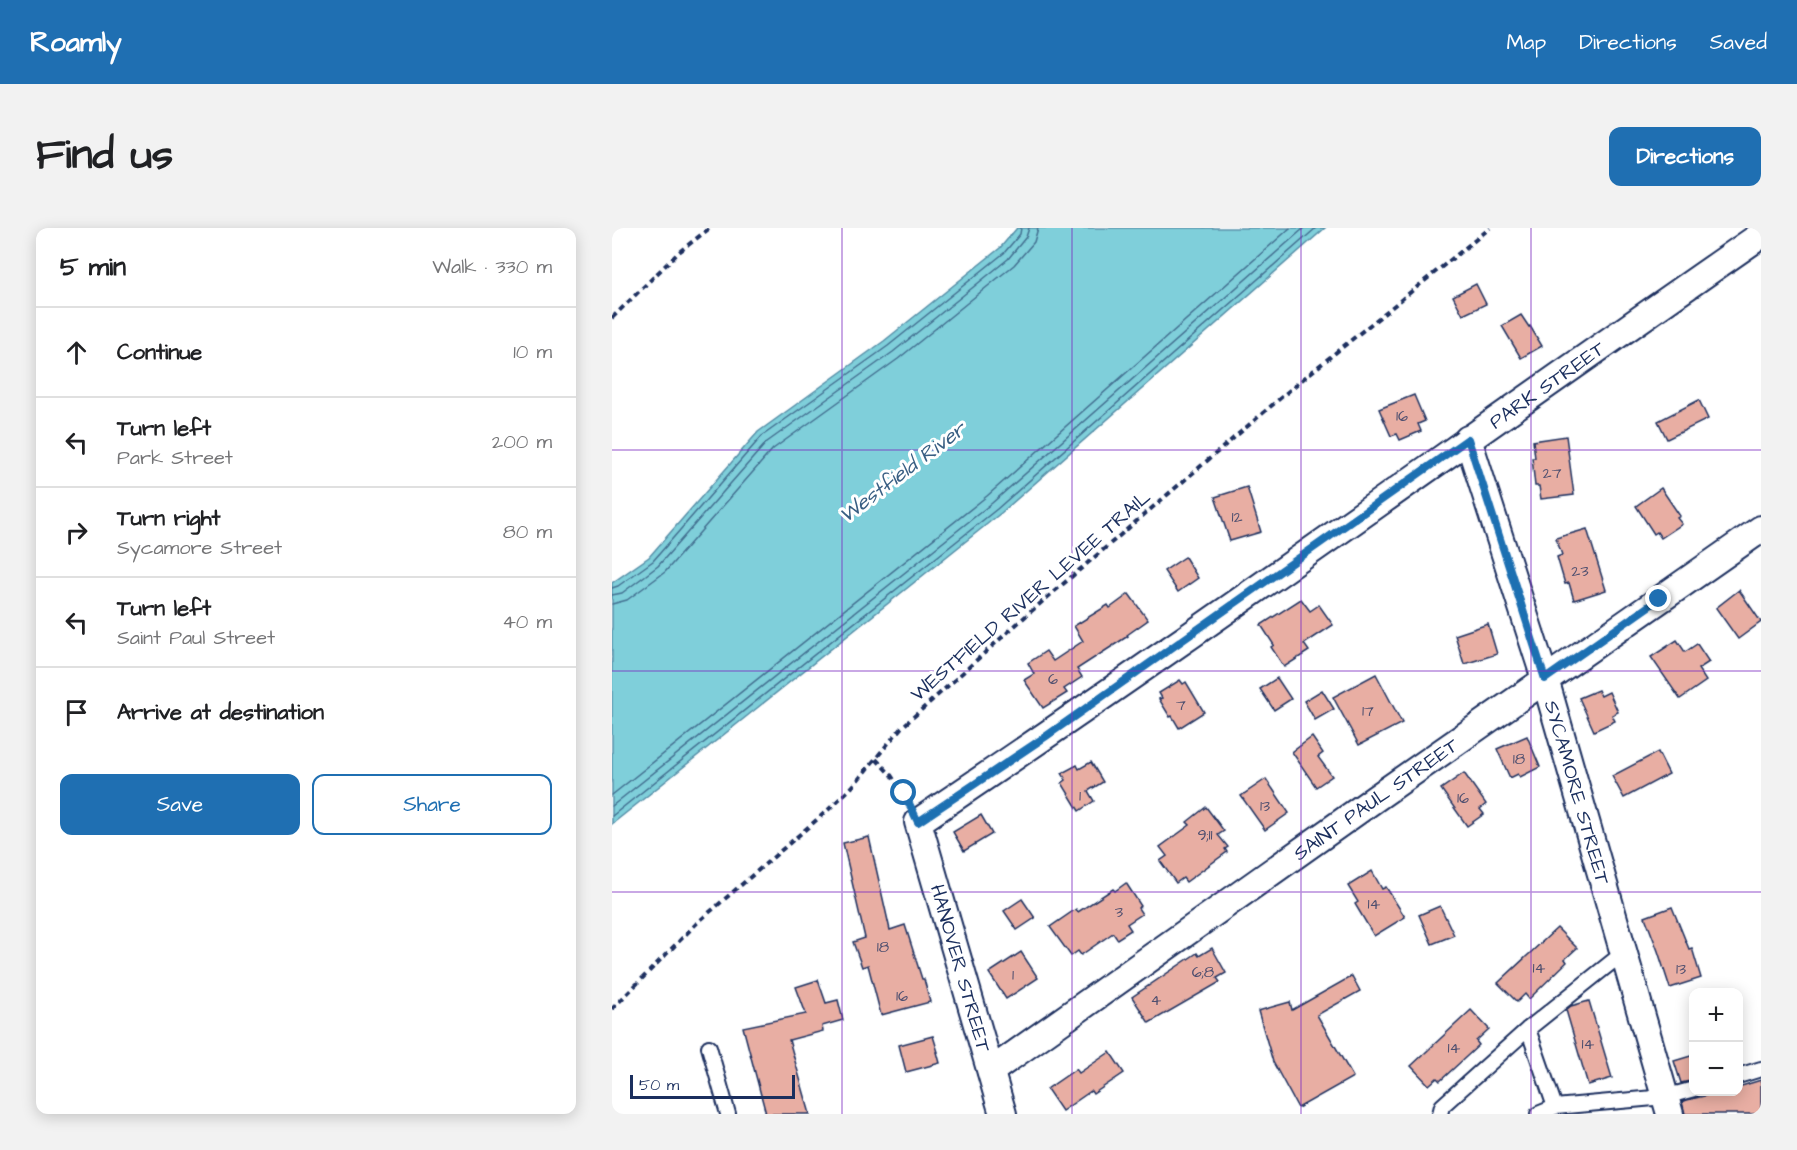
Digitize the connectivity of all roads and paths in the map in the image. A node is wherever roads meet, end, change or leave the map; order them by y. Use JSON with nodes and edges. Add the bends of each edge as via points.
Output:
{"nodes":[{"id":1,"x":710,"y":228,"type":"edge"},
{"id":2,"x":1490,"y":228,"type":"edge"},
{"id":3,"x":1761,"y":235,"type":"edge"},
{"id":4,"x":612,"y":318,"type":"edge"},
{"id":5,"x":1468,"y":439,"type":"junction"},
{"id":6,"x":1761,"y":529,"type":"edge"},
{"id":7,"x":1545,"y":679,"type":"junction"},
{"id":8,"x":876,"y":759,"type":"junction"},
{"id":9,"x":918,"y":822,"type":"junction"},
{"id":10,"x":1623,"y":953,"type":"junction"},
{"id":11,"x":612,"y":1009,"type":"edge"},
{"id":12,"x":1528,"y":1029,"type":"junction"},
{"id":13,"x":709,"y":1047,"type":"dead end"},
{"id":14,"x":1761,"y":1069,"type":"edge"},
{"id":15,"x":991,"y":1071,"type":"junction"},
{"id":16,"x":1743,"y":1074,"type":"edge"},
{"id":17,"x":1689,"y":1092,"type":"edge"},
{"id":18,"x":1667,"y":1105,"type":"edge"},
{"id":19,"x":1555,"y":1107,"type":"junction"},
{"id":20,"x":728,"y":1114,"type":"edge"},
{"id":21,"x":1003,"y":1114,"type":"edge"},
{"id":22,"x":1440,"y":1114,"type":"edge"},
{"id":23,"x":1538,"y":1114,"type":"edge"}],
"edges":[{"from":1,"to":4,"type":"path","via":[[679,252]]},
{"from":2,"to":8,"type":"path","name":"WESTFIELD RIVER LEVEE TRAIL","via":[[1298,383],[1090,560],[901,728]]},
{"from":3,"to":5,"type":"street","name":"PARK STREET"},
{"from":5,"to":7,"type":"street","name":"SYCAMORE STREET"},
{"from":5,"to":9,"type":"street","name":"PARK STREET"},
{"from":6,"to":7,"type":"street","name":"SAINT PAUL STREET"},
{"from":7,"to":10,"type":"street","name":"SYCAMORE STREET"},
{"from":7,"to":15,"type":"street","name":"SAINT PAUL STREET"},
{"from":8,"to":9,"type":"path","via":[[904,793]]},
{"from":8,"to":11,"type":"path","name":"WESTFIELD RIVER LEVEE TRAIL","via":[[852,788],[697,923]]},
{"from":9,"to":15,"type":"street","name":"HANOVER STREET"},
{"from":10,"to":12,"type":"lane"},
{"from":10,"to":18,"type":"street","name":"SYCAMORE STREET"},
{"from":12,"to":19,"type":"lane"},
{"from":12,"to":22,"type":"lane","via":[[1442,1106]]},
{"from":13,"to":20,"type":"lane"},
{"from":14,"to":16,"type":"lane"},
{"from":15,"to":21,"type":"street","name":"HANOVER STREET"},
{"from":17,"to":18,"type":"lane"},
{"from":18,"to":19,"type":"lane"},
{"from":19,"to":23,"type":"lane"}]}
